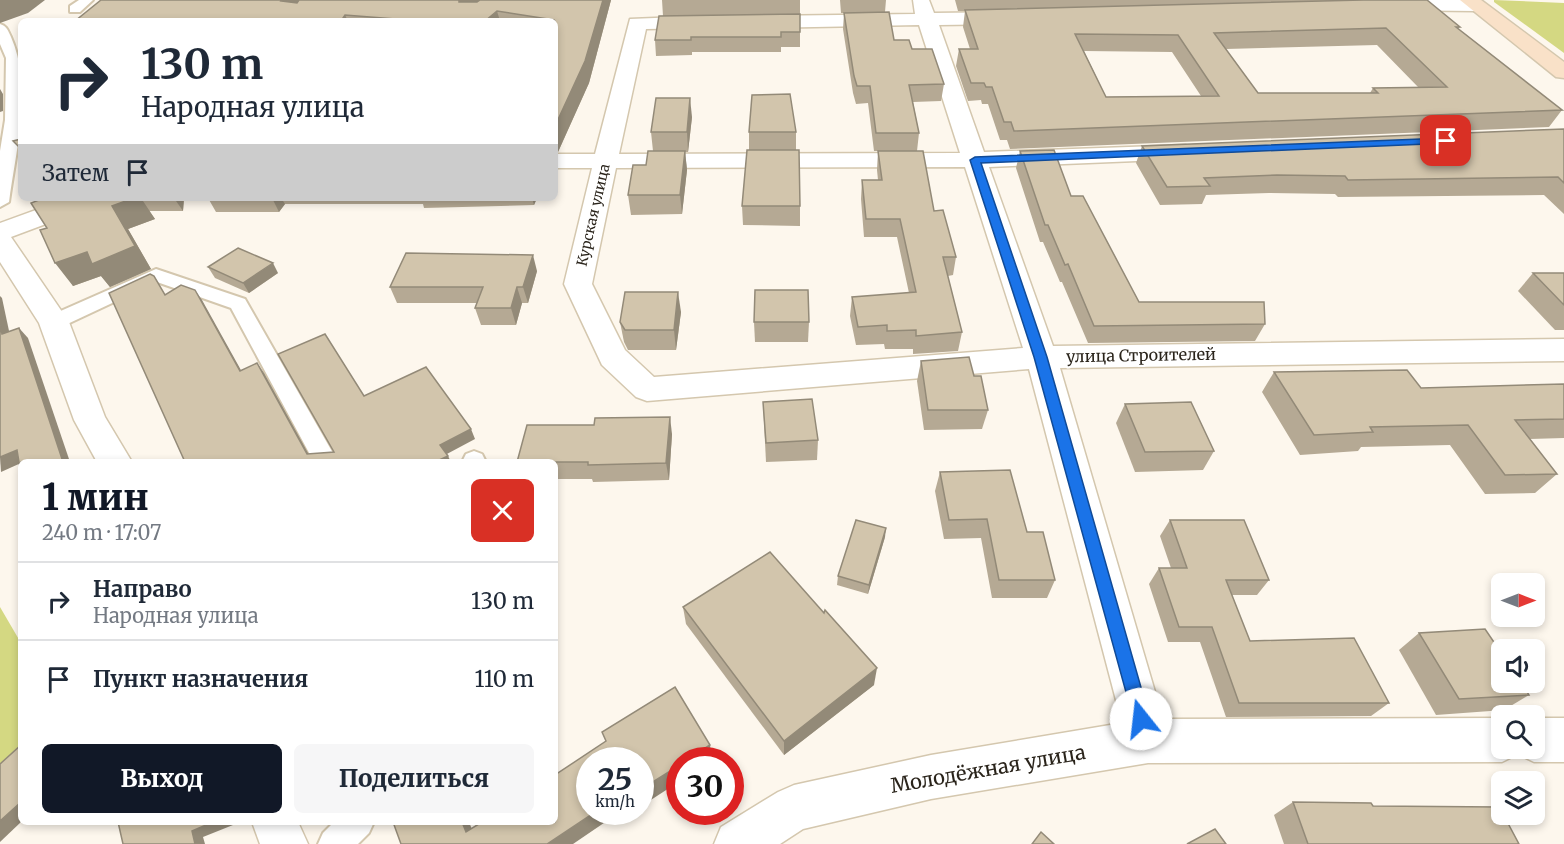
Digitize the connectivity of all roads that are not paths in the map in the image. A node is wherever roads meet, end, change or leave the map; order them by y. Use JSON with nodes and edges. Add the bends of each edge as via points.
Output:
{"nodes":[{"id":1,"x":87,"y":0,"type":"edge"},
{"id":2,"x":1472,"y":3,"type":"edge"},
{"id":3,"x":1368,"y":7,"type":"edge"},
{"id":4,"x":75,"y":9,"type":"dead end"},
{"id":5,"x":923,"y":10,"type":"edge"},
{"id":6,"x":1034,"y":17,"type":"edge"},
{"id":7,"x":718,"y":22,"type":"edge"},
{"id":8,"x":741,"y":22,"type":"edge"},
{"id":9,"x":0,"y":28,"type":"edge"},
{"id":10,"x":1564,"y":72,"type":"edge"},
{"id":11,"x":7,"y":123,"type":"edge"},
{"id":12,"x":1211,"y":151,"type":"edge"},
{"id":13,"x":606,"y":160,"type":"junction"},
{"id":14,"x":975,"y":160,"type":"junction"},
{"id":15,"x":558,"y":161,"type":"edge"},
{"id":16,"x":85,"y":201,"type":"edge"},
{"id":17,"x":0,"y":202,"type":"edge"},
{"id":18,"x":0,"y":232,"type":"edge"},
{"id":19,"x":0,"y":241,"type":"edge"},
{"id":20,"x":54,"y":322,"type":"junction"},
{"id":21,"x":1564,"y":350,"type":"edge"},
{"id":22,"x":1041,"y":357,"type":"junction"},
{"id":23,"x":647,"y":389,"type":"joint"},
{"id":24,"x":113,"y":459,"type":"edge"},
{"id":25,"x":324,"y":459,"type":"edge"},
{"id":26,"x":1491,"y":740,"type":"edge"},
{"id":27,"x":1545,"y":740,"type":"edge"},
{"id":28,"x":1564,"y":740,"type":"edge"},
{"id":29,"x":1148,"y":741,"type":"junction"},
{"id":30,"x":276,"y":825,"type":"edge"},
{"id":31,"x":355,"y":825,"type":"edge"},
{"id":32,"x":284,"y":844,"type":"edge"},
{"id":33,"x":334,"y":844,"type":"edge"},
{"id":34,"x":738,"y":844,"type":"edge"}],
"edges":[{"from":1,"to":4,"type":"lane"},
{"from":2,"to":3,"type":"street"},
{"from":2,"to":10,"type":"main road"},
{"from":5,"to":6,"type":"street"},
{"from":5,"to":8,"type":"street"},
{"from":5,"to":14,"type":"street"},
{"from":7,"to":13,"type":"street","name":"Курская улица","via":[[637,23]]},
{"from":9,"to":11,"type":"lane","via":[[13,58]]},
{"from":11,"to":17,"type":"lane"},
{"from":12,"to":14,"type":"street"},
{"from":13,"to":14,"type":"street"},
{"from":13,"to":15,"type":"street"},
{"from":13,"to":23,"type":"street","name":"Курская улица","via":[[578,284],[612,357]]},
{"from":14,"to":22,"type":"street"},
{"from":16,"to":18,"type":"street"},
{"from":19,"to":20,"type":"street"},
{"from":20,"to":24,"type":"street","via":[[90,420]]},
{"from":20,"to":25,"type":"lane","via":[[156,275],[238,304]]},
{"from":21,"to":22,"type":"street","name":"улица Строителей"},
{"from":22,"to":23,"type":"street","name":"улица Строителей"},
{"from":22,"to":29,"type":"street"},
{"from":26,"to":29,"type":"street","name":"Молодёжная улица"},
{"from":27,"to":28,"type":"street"},
{"from":29,"to":34,"type":"street","name":"Молодёжная улица","via":[[931,777],[794,808]]},
{"from":30,"to":32,"type":"street"},
{"from":31,"to":33,"type":"lane"}]}
